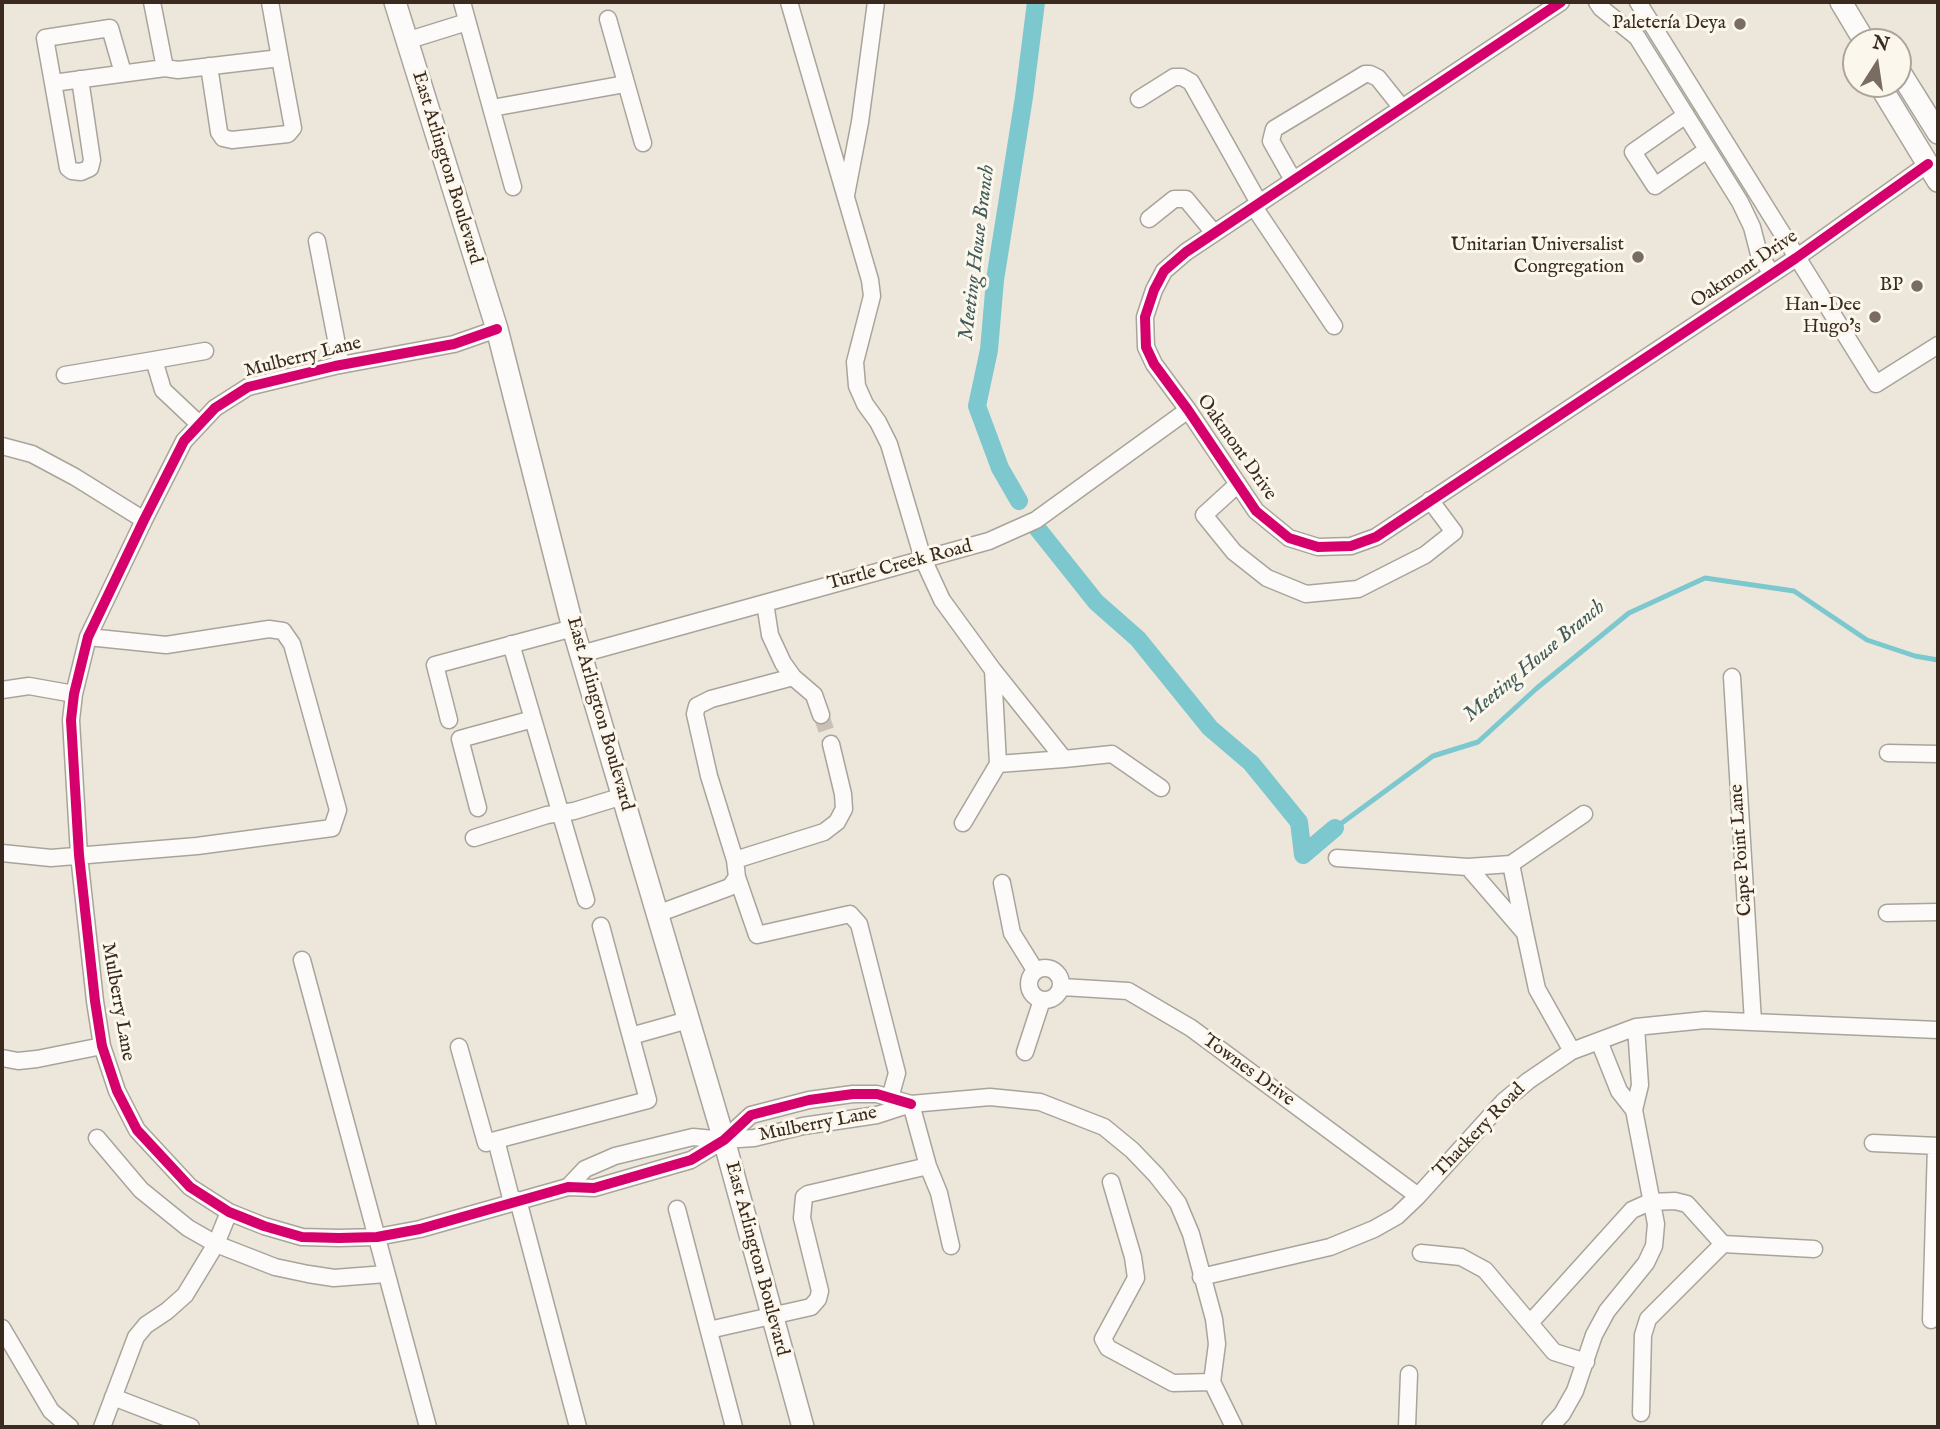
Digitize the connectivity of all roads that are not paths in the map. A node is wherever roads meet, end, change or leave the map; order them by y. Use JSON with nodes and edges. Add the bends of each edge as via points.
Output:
{"nodes":[{"id":1,"x":152,"y":2,"type":"edge"},
{"id":2,"x":270,"y":2,"type":"edge"},
{"id":3,"x":395,"y":2,"type":"edge"},
{"id":4,"x":462,"y":2,"type":"edge"},
{"id":5,"x":789,"y":2,"type":"edge"},
{"id":6,"x":876,"y":2,"type":"edge"},
{"id":7,"x":1561,"y":2,"type":"edge"},
{"id":8,"x":1597,"y":2,"type":"edge"},
{"id":9,"x":1638,"y":2,"type":"edge"},
{"id":10,"x":1841,"y":2,"type":"edge"},
{"id":11,"x":608,"y":19,"type":"dead end"},
{"id":12,"x":467,"y":23,"type":"junction"},
{"id":13,"x":1857,"y":28,"type":"edge"},
{"id":14,"x":406,"y":41,"type":"junction"},
{"id":15,"x":281,"y":58,"type":"junction"},
{"id":16,"x":209,"y":66,"type":"junction"},
{"id":17,"x":164,"y":68,"type":"junction"},
{"id":18,"x":123,"y":73,"type":"junction"},
{"id":19,"x":80,"y":79,"type":"junction"},
{"id":20,"x":53,"y":83,"type":"junction"},
{"id":21,"x":625,"y":85,"type":"junction"},
{"id":22,"x":1912,"y":89,"type":"edge"},
{"id":23,"x":1889,"y":98,"type":"edge"},
{"id":24,"x":1901,"y":98,"type":"edge"},
{"id":25,"x":1139,"y":99,"type":"dead end"},
{"id":26,"x":492,"y":108,"type":"junction"},
{"id":27,"x":1402,"y":108,"type":"junction"},
{"id":28,"x":1686,"y":115,"type":"junction"},
{"id":29,"x":1936,"y":124,"type":"edge"},
{"id":30,"x":643,"y":143,"type":"dead end"},
{"id":31,"x":1707,"y":150,"type":"junction"},
{"id":32,"x":1935,"y":170,"type":"edge"},
{"id":33,"x":1293,"y":180,"type":"junction"},
{"id":34,"x":513,"y":187,"type":"dead end"},
{"id":35,"x":846,"y":197,"type":"junction"},
{"id":36,"x":1256,"y":205,"type":"junction"},
{"id":37,"x":1149,"y":219,"type":"dead end"},
{"id":38,"x":1214,"y":233,"type":"junction"},
{"id":39,"x":317,"y":241,"type":"dead end"},
{"id":40,"x":1796,"y":258,"type":"junction"},
{"id":41,"x":1772,"y":274,"type":"junction"},
{"id":42,"x":1334,"y":326,"type":"dead end"},
{"id":43,"x":496,"y":329,"type":"junction"},
{"id":44,"x":1938,"y":345,"type":"edge"},
{"id":45,"x":205,"y":351,"type":"dead end"},
{"id":46,"x":154,"y":360,"type":"junction"},
{"id":47,"x":341,"y":365,"type":"junction"},
{"id":48,"x":65,"y":375,"type":"dead end"},
{"id":49,"x":1188,"y":410,"type":"junction"},
{"id":50,"x":198,"y":424,"type":"junction"},
{"id":51,"x":2,"y":446,"type":"edge"},
{"id":52,"x":1238,"y":484,"type":"junction"},
{"id":53,"x":1430,"y":500,"type":"junction"},
{"id":54,"x":144,"y":520,"type":"junction"},
{"id":55,"x":923,"y":559,"type":"junction"},
{"id":56,"x":765,"y":603,"type":"junction"},
{"id":57,"x":573,"y":628,"type":"junction"},
{"id":58,"x":88,"y":637,"type":"junction"},
{"id":59,"x":511,"y":644,"type":"junction"},
{"id":60,"x":581,"y":654,"type":"junction"},
{"id":61,"x":993,"y":670,"type":"junction"},
{"id":62,"x":793,"y":677,"type":"junction"},
{"id":63,"x":1732,"y":677,"type":"dead end"},
{"id":64,"x":2,"y":690,"type":"edge"},
{"id":65,"x":74,"y":694,"type":"junction"},
{"id":66,"x":821,"y":715,"type":"tunnel mouth"},
{"id":67,"x":533,"y":719,"type":"junction"},
{"id":68,"x":449,"y":720,"type":"dead end"},
{"id":69,"x":831,"y":744,"type":"tunnel mouth"},
{"id":70,"x":1888,"y":753,"type":"dead end"},
{"id":71,"x":1938,"y":754,"type":"edge"},
{"id":72,"x":1064,"y":759,"type":"junction"},
{"id":73,"x":998,"y":764,"type":"junction"},
{"id":74,"x":1161,"y":788,"type":"dead end"},
{"id":75,"x":623,"y":796,"type":"junction"},
{"id":76,"x":478,"y":807,"type":"dead end"},
{"id":77,"x":561,"y":813,"type":"junction"},
{"id":78,"x":1584,"y":814,"type":"dead end"},
{"id":79,"x":962,"y":823,"type":"dead end"},
{"id":80,"x":474,"y":838,"type":"dead end"},
{"id":81,"x":2,"y":853,"type":"edge"},
{"id":82,"x":79,"y":855,"type":"junction"},
{"id":83,"x":1338,"y":858,"type":"dead end"},
{"id":84,"x":735,"y":860,"type":"junction"},
{"id":85,"x":1511,"y":864,"type":"junction"},
{"id":86,"x":1468,"y":867,"type":"junction"},
{"id":87,"x":737,"y":877,"type":"junction"},
{"id":88,"x":1002,"y":883,"type":"dead end"},
{"id":89,"x":586,"y":900,"type":"dead end"},
{"id":90,"x":1887,"y":912,"type":"dead end"},
{"id":91,"x":1938,"y":912,"type":"edge"},
{"id":92,"x":657,"y":914,"type":"junction"},
{"id":93,"x":601,"y":926,"type":"dead end"},
{"id":94,"x":1525,"y":933,"type":"junction"},
{"id":95,"x":302,"y":960,"type":"dead end"},
{"id":96,"x":1035,"y":970,"type":"junction"},
{"id":97,"x":1062,"y":987,"type":"junction"},
{"id":98,"x":1042,"y":1000,"type":"junction"},
{"id":99,"x":688,"y":1020,"type":"junction"},
{"id":100,"x":1753,"y":1022,"type":"junction"},
{"id":101,"x":1636,"y":1027,"type":"junction"},
{"id":102,"x":1938,"y":1030,"type":"edge"},
{"id":103,"x":631,"y":1036,"type":"junction"},
{"id":104,"x":1599,"y":1041,"type":"junction"},
{"id":105,"x":102,"y":1046,"type":"junction"},
{"id":106,"x":459,"y":1047,"type":"dead end"},
{"id":107,"x":1572,"y":1051,"type":"junction"},
{"id":108,"x":1025,"y":1052,"type":"dead end"},
{"id":109,"x":2,"y":1058,"type":"edge"},
{"id":110,"x":890,"y":1098,"type":"junction"},
{"id":111,"x":911,"y":1104,"type":"junction"},
{"id":112,"x":1634,"y":1110,"type":"junction"},
{"id":113,"x":97,"y":1138,"type":"dead end"},
{"id":114,"x":496,"y":1140,"type":"junction"},
{"id":115,"x":724,"y":1140,"type":"junction"},
{"id":116,"x":1873,"y":1143,"type":"dead end"},
{"id":117,"x":1937,"y":1146,"type":"edge"},
{"id":118,"x":928,"y":1166,"type":"junction"},
{"id":119,"x":1111,"y":1182,"type":"dead end"},
{"id":120,"x":568,"y":1187,"type":"junction"},
{"id":121,"x":1418,"y":1196,"type":"junction"},
{"id":122,"x":515,"y":1201,"type":"junction"},
{"id":123,"x":1650,"y":1202,"type":"junction"},
{"id":124,"x":677,"y":1209,"type":"dead end"},
{"id":125,"x":229,"y":1212,"type":"junction"},
{"id":126,"x":377,"y":1237,"type":"junction"},
{"id":127,"x":216,"y":1244,"type":"junction"},
{"id":128,"x":1723,"y":1244,"type":"junction"},
{"id":129,"x":951,"y":1246,"type":"dead end"},
{"id":130,"x":1814,"y":1249,"type":"dead end"},
{"id":131,"x":1421,"y":1252,"type":"dead end"},
{"id":132,"x":1936,"y":1263,"type":"edge"},
{"id":133,"x":386,"y":1274,"type":"junction"},
{"id":134,"x":1201,"y":1277,"type":"junction"},
{"id":135,"x":772,"y":1315,"type":"junction"},
{"id":136,"x":1931,"y":1320,"type":"dead end"},
{"id":137,"x":1530,"y":1323,"type":"junction"},
{"id":138,"x":2,"y":1328,"type":"edge"},
{"id":139,"x":709,"y":1330,"type":"junction"},
{"id":140,"x":1586,"y":1362,"type":"junction"},
{"id":141,"x":1409,"y":1374,"type":"dead end"},
{"id":142,"x":1212,"y":1382,"type":"junction"},
{"id":143,"x":113,"y":1397,"type":"junction"},
{"id":144,"x":1641,"y":1413,"type":"dead end"},
{"id":145,"x":69,"y":1427,"type":"edge"},
{"id":146,"x":102,"y":1427,"type":"edge"},
{"id":147,"x":191,"y":1427,"type":"edge"},
{"id":148,"x":428,"y":1427,"type":"edge"},
{"id":149,"x":578,"y":1427,"type":"edge"},
{"id":150,"x":734,"y":1427,"type":"edge"},
{"id":151,"x":803,"y":1427,"type":"edge"},
{"id":152,"x":1234,"y":1427,"type":"edge"},
{"id":153,"x":1407,"y":1427,"type":"edge"},
{"id":154,"x":1550,"y":1427,"type":"edge"}],
"edges":[{"from":1,"to":17,"type":"street"},
{"from":2,"to":15,"type":"street"},
{"from":3,"to":14,"type":"main road","name":"East Arlington Boulevard"},
{"from":4,"to":12,"type":"street"},
{"from":5,"to":35,"type":"street"},
{"from":6,"to":35,"type":"street"},
{"from":7,"to":27,"type":"street","name":"Oakmont Drive"},
{"from":8,"to":28,"type":"street","via":[[1637,37]]},
{"from":9,"to":40,"type":"street"},
{"from":10,"to":13,"type":"main road"},
{"from":11,"to":21,"type":"street"},
{"from":12,"to":14,"type":"street"},
{"from":12,"to":26,"type":"street"},
{"from":14,"to":43,"type":"main road","name":"East Arlington Boulevard"},
{"from":15,"to":16,"type":"street"},
{"from":15,"to":16,"type":"street","via":[[293,128],[288,134],[223,138]]},
{"from":16,"to":17,"type":"street"},
{"from":17,"to":18,"type":"street"},
{"from":18,"to":19,"type":"street"},
{"from":18,"to":20,"type":"street","via":[[110,28],[50,36],[45,42]]},
{"from":19,"to":20,"type":"street"},
{"from":19,"to":20,"type":"street","via":[[92,160],[90,168],[81,172],[68,168]]},
{"from":21,"to":26,"type":"street"},
{"from":21,"to":30,"type":"street"},
{"from":22,"to":29,"type":"main road"},
{"from":23,"to":32,"type":"main road"},
{"from":24,"to":29,"type":"main road","via":[[1912,116]]},
{"from":25,"to":36,"type":"street","via":[[1174,77],[1191,82]]},
{"from":26,"to":34,"type":"street"},
{"from":27,"to":33,"type":"street","name":"Oakmont Drive"},
{"from":27,"to":33,"type":"street","via":[[1378,78],[1365,74],[1274,129],[1271,141]]},
{"from":28,"to":31,"type":"street"},
{"from":28,"to":31,"type":"street","via":[[1633,152],[1655,186]]},
{"from":31,"to":41,"type":"street","via":[[1741,202],[1759,254]]},
{"from":32,"to":40,"type":"street","name":"Oakmont Drive"},
{"from":33,"to":36,"type":"street","name":"Oakmont Drive"},
{"from":35,"to":55,"type":"street","via":[[872,296],[855,362],[858,386],[889,444]]},
{"from":36,"to":38,"type":"street","name":"Oakmont Drive"},
{"from":36,"to":42,"type":"street"},
{"from":37,"to":38,"type":"street","via":[[1174,199],[1186,199]]},
{"from":38,"to":49,"type":"street","name":"Oakmont Drive","via":[[1164,271],[1145,317],[1150,356]]},
{"from":39,"to":47,"type":"street"},
{"from":40,"to":41,"type":"street","name":"Oakmont Drive"},
{"from":40,"to":44,"type":"street","via":[[1876,384]]},
{"from":41,"to":53,"type":"street","name":"Oakmont Drive"},
{"from":43,"to":47,"type":"street","name":"Mulberry Lane","via":[[454,344]]},
{"from":43,"to":57,"type":"main road","name":"East Arlington Boulevard"},
{"from":45,"to":46,"type":"street"},
{"from":46,"to":48,"type":"street"},
{"from":46,"to":50,"type":"street","via":[[163,390]]},
{"from":47,"to":50,"type":"street","name":"Mulberry Lane","via":[[248,387]]},
{"from":49,"to":52,"type":"street","name":"Oakmont Drive"},
{"from":49,"to":55,"type":"street","name":"Turtle Creek Road","via":[[1036,520],[989,541]]},
{"from":50,"to":54,"type":"street","name":"Mulberry Lane","via":[[184,441]]},
{"from":51,"to":54,"type":"street","via":[[32,454]]},
{"from":52,"to":53,"type":"street","name":"Oakmont Drive","via":[[1256,511],[1289,538],[1318,547],[1351,546],[1376,537]]},
{"from":52,"to":53,"type":"street","via":[[1204,514],[1234,552],[1267,578],[1306,594],[1358,589],[1425,555],[1454,532]]},
{"from":54,"to":58,"type":"street","name":"Mulberry Lane"},
{"from":55,"to":56,"type":"street","name":"Turtle Creek Road"},
{"from":55,"to":61,"type":"street","via":[[942,600]]},
{"from":56,"to":60,"type":"street","name":"Turtle Creek Road"},
{"from":56,"to":62,"type":"street","via":[[771,635]]},
{"from":57,"to":59,"type":"street"},
{"from":57,"to":60,"type":"main road","name":"East Arlington Boulevard"},
{"from":58,"to":65,"type":"street","name":"Mulberry Lane"},
{"from":58,"to":82,"type":"street","via":[[166,645],[269,629],[283,631],[292,645],[338,810],[332,828],[320,832]]},
{"from":59,"to":67,"type":"street"},
{"from":59,"to":68,"type":"street","via":[[435,665]]},
{"from":60,"to":75,"type":"main road","name":"East Arlington Boulevard"},
{"from":61,"to":72,"type":"street"},
{"from":61,"to":73,"type":"street"},
{"from":62,"to":66,"type":"street","via":[[814,695]]},
{"from":62,"to":84,"type":"street","via":[[697,706],[696,726]]},
{"from":63,"to":100,"type":"street","name":"Cape Point Lane"},
{"from":64,"to":65,"type":"street","via":[[29,686]]},
{"from":65,"to":82,"type":"street","name":"Mulberry Lane","via":[[71,720]]},
{"from":67,"to":76,"type":"street","via":[[460,739]]},
{"from":67,"to":77,"type":"street"},
{"from":69,"to":84,"type":"street","via":[[843,794],[844,809],[837,822],[824,832]]},
{"from":70,"to":71,"type":"street"},
{"from":72,"to":73,"type":"street"},
{"from":72,"to":74,"type":"street","via":[[1112,754]]},
{"from":73,"to":79,"type":"street"},
{"from":75,"to":77,"type":"street"},
{"from":75,"to":92,"type":"main road","name":"East Arlington Boulevard"},
{"from":77,"to":80,"type":"street"},
{"from":77,"to":89,"type":"street"},
{"from":78,"to":85,"type":"street"},
{"from":81,"to":82,"type":"street","via":[[51,858]]},
{"from":82,"to":105,"type":"street","name":"Mulberry Lane"},
{"from":83,"to":86,"type":"street"},
{"from":84,"to":87,"type":"street"},
{"from":85,"to":86,"type":"street"},
{"from":85,"to":94,"type":"street"},
{"from":86,"to":94,"type":"street"},
{"from":87,"to":92,"type":"street","via":[[730,887]]},
{"from":87,"to":110,"type":"street","via":[[757,935],[850,914],[859,923],[897,1073]]},
{"from":88,"to":96,"type":"street","via":[[1012,933]]},
{"from":90,"to":91,"type":"street"},
{"from":92,"to":99,"type":"main road","name":"East Arlington Boulevard"},
{"from":93,"to":103,"type":"street"},
{"from":94,"to":107,"type":"street","via":[[1537,989]]},
{"from":95,"to":126,"type":"street"},
{"from":96,"to":97,"type":"street","via":[[1048,968],[1059,974]]},
{"from":96,"to":98,"type":"street","via":[[1028,981],[1032,994]]},
{"from":97,"to":98,"type":"street","via":[[1055,998]]},
{"from":97,"to":121,"type":"street","name":"Townes Drive","via":[[1128,991],[1191,1028]]},
{"from":98,"to":108,"type":"street"},
{"from":99,"to":103,"type":"street"},
{"from":99,"to":115,"type":"main road","name":"East Arlington Boulevard"},
{"from":100,"to":101,"type":"street","name":"Thackery Road","via":[[1705,1020]]},
{"from":100,"to":102,"type":"street","name":"Thackery Road"},
{"from":101,"to":104,"type":"street","name":"Thackery Road"},
{"from":101,"to":112,"type":"street","via":[[1640,1085]]},
{"from":103,"to":114,"type":"street","via":[[648,1100]]},
{"from":104,"to":107,"type":"street","name":"Thackery Road"},
{"from":104,"to":112,"type":"street","via":[[1619,1091]]},
{"from":105,"to":109,"type":"street","via":[[37,1059]]},
{"from":105,"to":125,"type":"street","name":"Mulberry Lane","via":[[137,1130],[190,1187]]},
{"from":106,"to":114,"type":"street","via":[[486,1143]]},
{"from":107,"to":121,"type":"street","name":"Thackery Road","via":[[1503,1102]]},
{"from":110,"to":111,"type":"street","name":"Mulberry Lane"},
{"from":110,"to":115,"type":"street","name":"Mulberry Lane","via":[[853,1094],[809,1100],[751,1115]]},
{"from":111,"to":115,"type":"street","name":"Mulberry Lane","via":[[877,1115]]},
{"from":111,"to":118,"type":"street"},
{"from":111,"to":134,"type":"street","name":"Mulberry Lane","via":[[990,1097],[1040,1102],[1104,1127],[1132,1150],[1178,1203]]},
{"from":112,"to":123,"type":"street"},
{"from":113,"to":127,"type":"street","via":[[141,1190]]},
{"from":114,"to":122,"type":"street"},
{"from":115,"to":120,"type":"street","name":"Mulberry Lane","via":[[691,1160],[594,1188]]},
{"from":115,"to":120,"type":"street","name":"Mulberry Lane","via":[[693,1137],[615,1156],[585,1169]]},
{"from":115,"to":135,"type":"main road","name":"East Arlington Boulevard"},
{"from":116,"to":117,"type":"street"},
{"from":117,"to":132,"type":"street"},
{"from":118,"to":129,"type":"street"},
{"from":118,"to":135,"type":"street","via":[[804,1197],[802,1218],[820,1291],[818,1299],[811,1307]]},
{"from":119,"to":142,"type":"street","via":[[1136,1278],[1103,1339],[1108,1348],[1173,1383]]},
{"from":120,"to":122,"type":"street","name":"Mulberry Lane"},
{"from":121,"to":134,"type":"street","name":"Thackery Road","via":[[1397,1216],[1330,1247]]},
{"from":122,"to":126,"type":"street","name":"Mulberry Lane"},
{"from":122,"to":149,"type":"street"},
{"from":123,"to":128,"type":"street","via":[[1687,1204]]},
{"from":123,"to":137,"type":"street","via":[[1632,1210]]},
{"from":123,"to":140,"type":"street","via":[[1656,1224],[1654,1247],[1646,1264],[1607,1311]]},
{"from":124,"to":139,"type":"street"},
{"from":125,"to":126,"type":"street","name":"Mulberry Lane","via":[[302,1237]]},
{"from":125,"to":127,"type":"street"},
{"from":126,"to":133,"type":"street"},
{"from":127,"to":133,"type":"street","via":[[275,1267],[308,1274],[334,1278]]},
{"from":127,"to":143,"type":"street","via":[[185,1295],[136,1338]]},
{"from":128,"to":130,"type":"street"},
{"from":128,"to":144,"type":"street","via":[[1648,1320],[1643,1335]]},
{"from":131,"to":137,"type":"street","via":[[1461,1257],[1485,1270]]},
{"from":132,"to":136,"type":"street"},
{"from":133,"to":148,"type":"street"},
{"from":134,"to":142,"type":"street","name":"Mulberry Lane","via":[[1217,1344]]},
{"from":135,"to":139,"type":"street"},
{"from":135,"to":151,"type":"main road","name":"East Arlington Boulevard"},
{"from":137,"to":140,"type":"street","via":[[1554,1352]]},
{"from":138,"to":145,"type":"street","via":[[51,1411]]},
{"from":139,"to":150,"type":"street"},
{"from":140,"to":154,"type":"street","via":[[1562,1414]]},
{"from":141,"to":153,"type":"street"},
{"from":142,"to":152,"type":"street"},
{"from":143,"to":146,"type":"street"},
{"from":143,"to":147,"type":"street"}]}
